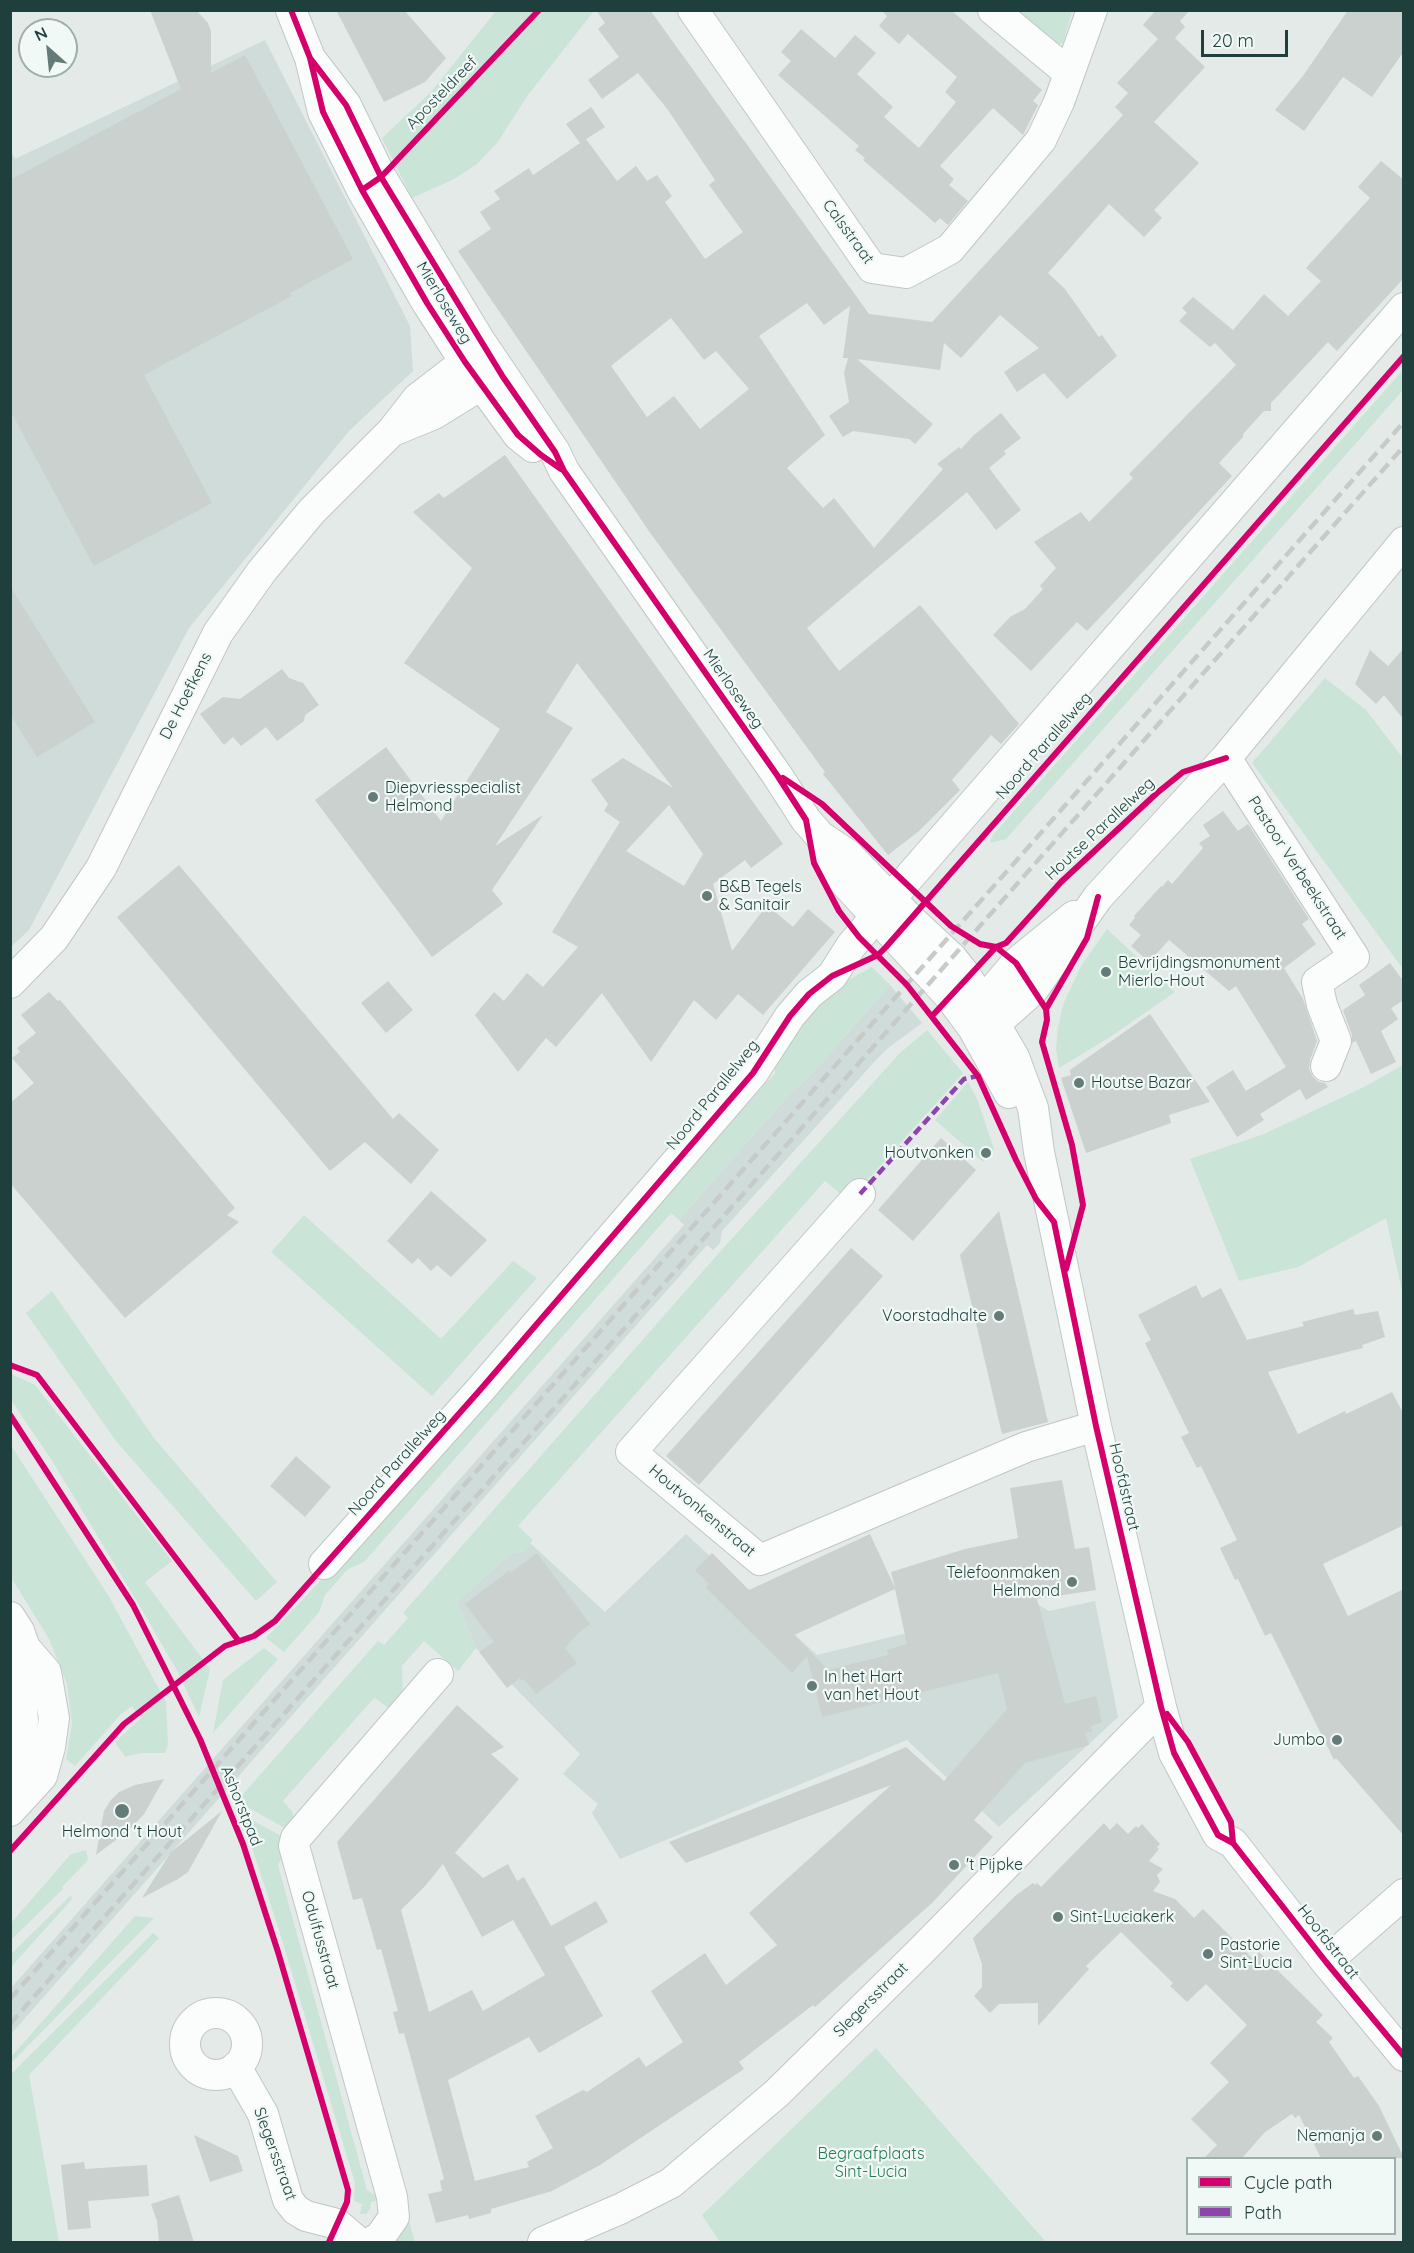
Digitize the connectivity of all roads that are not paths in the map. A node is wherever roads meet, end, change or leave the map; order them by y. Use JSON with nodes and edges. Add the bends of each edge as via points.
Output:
{"nodes":[{"id":1,"x":291,"y":10,"type":"edge"},
{"id":2,"x":693,"y":10,"type":"edge"},
{"id":3,"x":993,"y":10,"type":"edge"},
{"id":4,"x":1092,"y":10,"type":"edge"},
{"id":5,"x":1069,"y":73,"type":"junction"},
{"id":6,"x":1404,"y":308,"type":"edge"},
{"id":7,"x":480,"y":370,"type":"junction"},
{"id":8,"x":1404,"y":542,"type":"edge"},
{"id":9,"x":1226,"y":758,"type":"junction"},
{"id":10,"x":884,"y":908,"type":"junction"},
{"id":11,"x":10,"y":983,"type":"edge"},
{"id":12,"x":984,"y":1018,"type":"junction"},
{"id":13,"x":1326,"y":1066,"type":"dead end"},
{"id":14,"x":860,"y":1194,"type":"dead end"},
{"id":15,"x":1096,"y":1426,"type":"junction"},
{"id":16,"x":324,"y":1564,"type":"dead end"},
{"id":17,"x":10,"y":1617,"type":"edge"},
{"id":18,"x":438,"y":1674,"type":"dead end"},
{"id":19,"x":1161,"y":1707,"type":"junction"},
{"id":20,"x":16,"y":1804,"type":"edge"},
{"id":21,"x":1404,"y":1894,"type":"edge"},
{"id":22,"x":1326,"y":1962,"type":"junction"},
{"id":23,"x":1404,"y":2055,"type":"edge"},
{"id":24,"x":236,"y":2067,"type":"dead end"},
{"id":25,"x":358,"y":2242,"type":"edge"},
{"id":26,"x":370,"y":2242,"type":"edge"},
{"id":27,"x":543,"y":2242,"type":"edge"}],
"edges":[{"from":1,"to":7,"type":"street","name":"Mierloseweg","via":[[310,58],[346,105]]},
{"from":2,"to":5,"type":"street","name":"Calsstraat","via":[[872,268],[906,273],[950,249],[1041,140]]},
{"from":3,"to":5,"type":"street"},
{"from":4,"to":5,"type":"street","name":"Calsstraat"},
{"from":6,"to":10,"type":"street","name":"Noord Parallelweg"},
{"from":7,"to":10,"type":"street","name":"Mierloseweg","via":[[518,435],[564,471],[820,836],[838,875]]},
{"from":7,"to":11,"type":"street","name":"De Hoefkens","via":[[434,414],[392,431],[312,512],[262,571],[218,633],[100,868],[54,938]]},
{"from":8,"to":9,"type":"street"},
{"from":9,"to":12,"type":"street","via":[[1098,897],[1016,963]]},
{"from":9,"to":13,"type":"street","name":"Pastoor Verbeekstraat","via":[[1354,957],[1317,982],[1336,1041]]},
{"from":10,"to":12,"type":"street","name":"Mierloseweg","via":[[894,937],[950,997]]},
{"from":10,"to":16,"type":"street","name":"Noord Parallelweg","via":[[831,976],[790,1016],[745,1082],[480,1390]]},
{"from":12,"to":15,"type":"street","name":"Hoofdstraat","via":[[996,1066],[1039,1152]]},
{"from":14,"to":15,"type":"street","name":"Houtvonkenstraat","via":[[631,1452],[760,1560],[1026,1447]]},
{"from":15,"to":19,"type":"street","name":"Hoofdstraat"},
{"from":17,"to":20,"type":"street","via":[[25,1648],[20,1682],[22,1721]]},
{"from":18,"to":26,"type":"street","name":"Odulfusstraat","via":[[302,1830],[294,1846],[392,2197],[394,2217],[380,2237]]},
{"from":19,"to":22,"type":"street","name":"Hoofdstraat","via":[[1188,1742],[1231,1822],[1233,1843]]},
{"from":19,"to":27,"type":"street","name":"Slegersstraat","via":[[777,2093],[670,2183]]},
{"from":21,"to":22,"type":"street"},
{"from":22,"to":23,"type":"street","name":"Hoofdstraat"},
{"from":24,"to":25,"type":"street","name":"Slegersstraat","via":[[264,2114],[288,2200],[306,2216],[337,2224]]}]}
